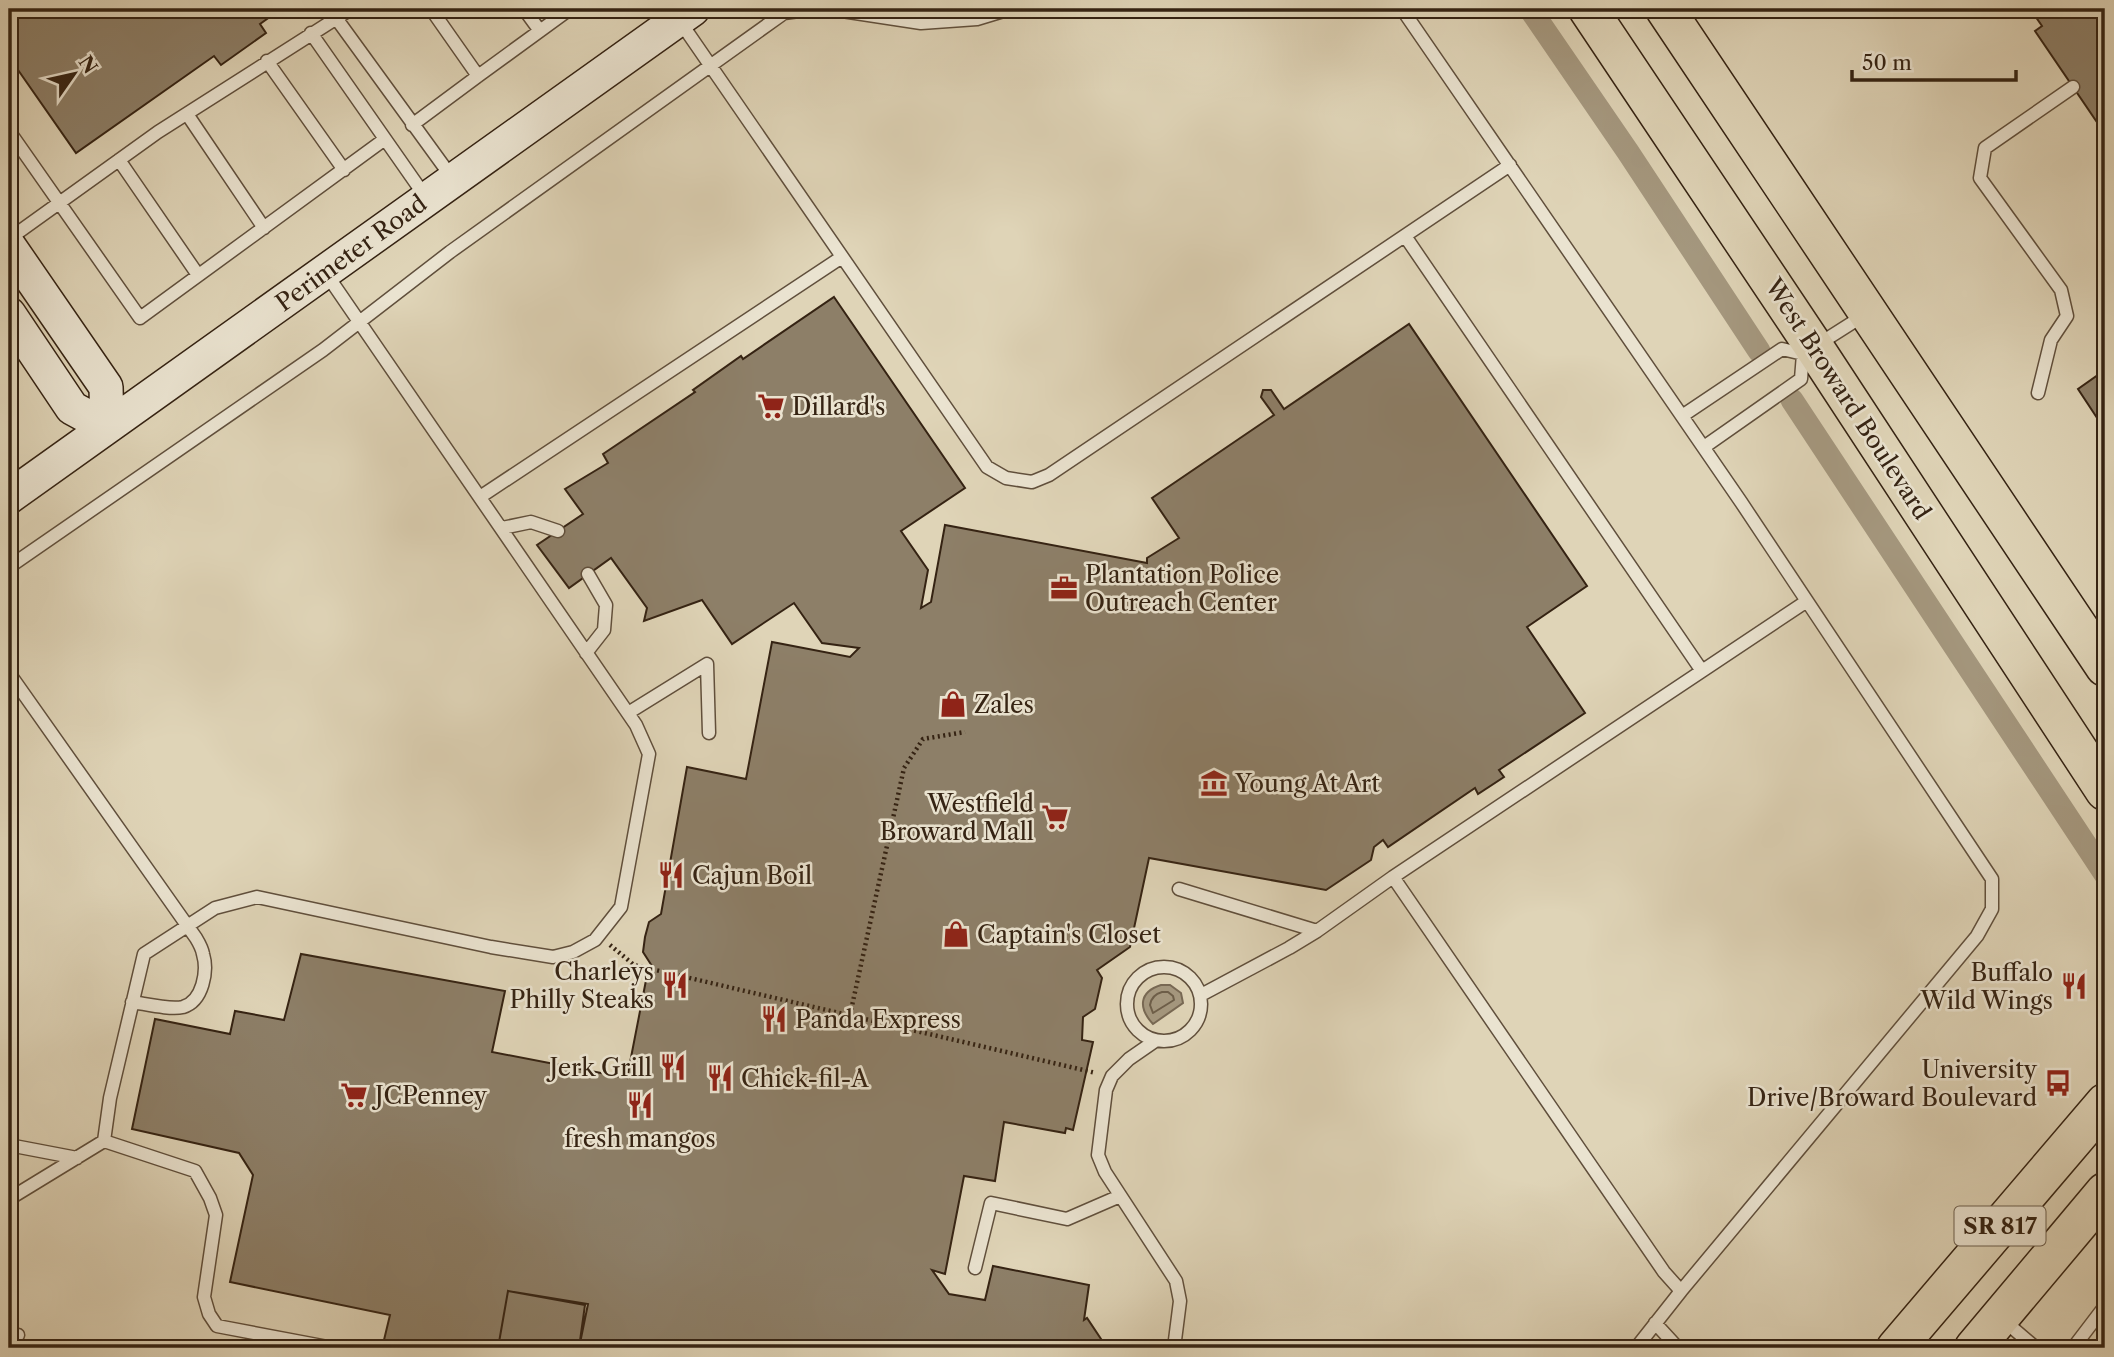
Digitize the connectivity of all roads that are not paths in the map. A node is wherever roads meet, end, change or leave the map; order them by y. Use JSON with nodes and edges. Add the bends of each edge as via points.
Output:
{"nodes":[{"id":1,"x":351,"y":9,"type":"edge"},
{"id":2,"x":431,"y":9,"type":"edge"},
{"id":3,"x":524,"y":9,"type":"edge"},
{"id":4,"x":570,"y":9,"type":"edge"},
{"id":5,"x":814,"y":9,"type":"edge"},
{"id":6,"x":829,"y":9,"type":"edge"},
{"id":7,"x":1010,"y":9,"type":"edge"},
{"id":8,"x":1402,"y":9,"type":"edge"},
{"id":9,"x":1588,"y":9,"type":"edge"},
{"id":10,"x":1665,"y":9,"type":"edge"},
{"id":11,"x":686,"y":14,"type":"edge"},
{"id":12,"x":336,"y":18,"type":"junction"},
{"id":13,"x":540,"y":31,"type":"junction"},
{"id":14,"x":311,"y":33,"type":"junction"},
{"id":15,"x":267,"y":61,"type":"junction"},
{"id":16,"x":711,"y":65,"type":"junction"},
{"id":17,"x":478,"y":76,"type":"junction"},
{"id":18,"x":2073,"y":87,"type":"dead end"},
{"id":19,"x":187,"y":114,"type":"junction"},
{"id":20,"x":412,"y":125,"type":"junction"},
{"id":21,"x":9,"y":131,"type":"edge"},
{"id":22,"x":386,"y":139,"type":"junction"},
{"id":23,"x":119,"y":160,"type":"junction"},
{"id":24,"x":1510,"y":165,"type":"junction"},
{"id":25,"x":344,"y":170,"type":"junction"},
{"id":26,"x":441,"y":190,"type":"junction"},
{"id":27,"x":59,"y":203,"type":"junction"},
{"id":28,"x":264,"y":228,"type":"junction"},
{"id":29,"x":1405,"y":236,"type":"junction"},
{"id":30,"x":9,"y":239,"type":"edge"},
{"id":31,"x":9,"y":246,"type":"edge"},
{"id":32,"x":842,"y":257,"type":"junction"},
{"id":33,"x":325,"y":272,"type":"junction"},
{"id":34,"x":198,"y":275,"type":"junction"},
{"id":35,"x":1869,"y":313,"type":"junction"},
{"id":36,"x":9,"y":314,"type":"edge"},
{"id":37,"x":359,"y":322,"type":"junction"},
{"id":38,"x":1809,"y":351,"type":"junction"},
{"id":39,"x":2038,"y":393,"type":"dead end"},
{"id":40,"x":1682,"y":416,"type":"junction"},
{"id":41,"x":107,"y":427,"type":"junction"},
{"id":42,"x":1704,"y":447,"type":"junction"},
{"id":43,"x":9,"y":497,"type":"edge"},
{"id":44,"x":480,"y":497,"type":"junction"},
{"id":45,"x":502,"y":528,"type":"junction"},
{"id":46,"x":558,"y":531,"type":"dead end"},
{"id":47,"x":9,"y":567,"type":"edge"},
{"id":48,"x":588,"y":574,"type":"dead end"},
{"id":49,"x":1807,"y":601,"type":"junction"},
{"id":50,"x":586,"y":653,"type":"junction"},
{"id":51,"x":2105,"y":667,"type":"edge"},
{"id":52,"x":1702,"y":671,"type":"junction"},
{"id":53,"x":9,"y":673,"type":"edge"},
{"id":54,"x":628,"y":713,"type":"junction"},
{"id":55,"x":709,"y":733,"type":"dead end"},
{"id":56,"x":2105,"y":791,"type":"edge"},
{"id":57,"x":1393,"y":877,"type":"junction"},
{"id":58,"x":1179,"y":889,"type":"dead end"},
{"id":59,"x":187,"y":926,"type":"junction"},
{"id":60,"x":1317,"y":931,"type":"junction"},
{"id":61,"x":1201,"y":995,"type":"junction"},
{"id":62,"x":132,"y":1002,"type":"junction"},
{"id":63,"x":1155,"y":1041,"type":"junction"},
{"id":64,"x":2105,"y":1103,"type":"edge"},
{"id":65,"x":104,"y":1141,"type":"junction"},
{"id":66,"x":9,"y":1145,"type":"edge"},
{"id":67,"x":77,"y":1158,"type":"junction"},
{"id":68,"x":2105,"y":1192,"type":"edge"},
{"id":69,"x":1120,"y":1196,"type":"junction"},
{"id":70,"x":9,"y":1199,"type":"edge"},
{"id":71,"x":975,"y":1268,"type":"dead end"},
{"id":72,"x":1681,"y":1291,"type":"junction"},
{"id":73,"x":2105,"y":1306,"type":"edge"},
{"id":74,"x":2000,"y":1318,"type":"junction"},
{"id":75,"x":1655,"y":1323,"type":"junction"},
{"id":76,"x":333,"y":1348,"type":"edge"},
{"id":77,"x":1174,"y":1348,"type":"edge"},
{"id":78,"x":1636,"y":1348,"type":"edge"},
{"id":79,"x":1678,"y":1348,"type":"edge"},
{"id":80,"x":1896,"y":1348,"type":"edge"},
{"id":81,"x":1974,"y":1348,"type":"edge"},
{"id":82,"x":2036,"y":1348,"type":"edge"},
{"id":83,"x":2073,"y":1348,"type":"edge"}],
"edges":[{"from":1,"to":12,"type":"lane"},
{"from":2,"to":17,"type":"lane"},
{"from":3,"to":13,"type":"lane"},
{"from":4,"to":13,"type":"lane"},
{"from":5,"to":16,"type":"lane","via":[[784,13]]},
{"from":6,"to":7,"type":"lane","via":[[921,23],[977,19]]},
{"from":8,"to":24,"type":"lane"},
{"from":9,"to":38,"type":"main road","name":"West Broward Boulevard"},
{"from":10,"to":35,"type":"main road"},
{"from":11,"to":16,"type":"lane"},
{"from":11,"to":26,"type":"street","name":"Perimeter Road"},
{"from":12,"to":14,"type":"lane"},
{"from":12,"to":20,"type":"lane"},
{"from":13,"to":17,"type":"lane"},
{"from":14,"to":15,"type":"lane"},
{"from":14,"to":22,"type":"lane"},
{"from":15,"to":19,"type":"lane"},
{"from":15,"to":25,"type":"lane"},
{"from":16,"to":32,"type":"lane"},
{"from":16,"to":37,"type":"lane"},
{"from":17,"to":20,"type":"lane"},
{"from":18,"to":39,"type":"lane","via":[[1985,148],[1980,178],[2061,289],[2067,316],[2052,340]]},
{"from":19,"to":23,"type":"lane"},
{"from":19,"to":28,"type":"lane"},
{"from":20,"to":26,"type":"lane"},
{"from":21,"to":27,"type":"lane"},
{"from":22,"to":25,"type":"lane"},
{"from":22,"to":26,"type":"lane"},
{"from":23,"to":27,"type":"lane"},
{"from":23,"to":34,"type":"lane"},
{"from":24,"to":29,"type":"lane"},
{"from":24,"to":40,"type":"lane"},
{"from":25,"to":28,"type":"lane"},
{"from":26,"to":33,"type":"street","name":"Perimeter Road"},
{"from":27,"to":30,"type":"lane"},
{"from":27,"to":34,"type":"lane","via":[[140,318]]},
{"from":28,"to":34,"type":"lane"},
{"from":29,"to":32,"type":"lane","via":[[1049,475],[1032,482],[1006,478],[987,467]]},
{"from":29,"to":52,"type":"lane"},
{"from":31,"to":41,"type":"street","via":[[106,387]]},
{"from":32,"to":44,"type":"lane"},
{"from":33,"to":37,"type":"lane"},
{"from":33,"to":41,"type":"street","name":"Perimeter Road"},
{"from":35,"to":38,"type":"lane"},
{"from":35,"to":51,"type":"main road"},
{"from":36,"to":41,"type":"street","via":[[72,408]]},
{"from":37,"to":44,"type":"lane"},
{"from":37,"to":47,"type":"lane"},
{"from":38,"to":40,"type":"lane","via":[[1782,349]]},
{"from":38,"to":42,"type":"lane","via":[[1801,379]]},
{"from":38,"to":56,"type":"main road","name":"West Broward Boulevard"},
{"from":40,"to":42,"type":"lane"},
{"from":41,"to":43,"type":"street","name":"Perimeter Road"},
{"from":42,"to":49,"type":"lane"},
{"from":44,"to":45,"type":"lane"},
{"from":45,"to":46,"type":"lane","via":[[531,522]]},
{"from":45,"to":50,"type":"lane"},
{"from":48,"to":50,"type":"lane","via":[[606,604],[604,631]]},
{"from":49,"to":52,"type":"lane"},
{"from":49,"to":72,"type":"lane","via":[[1992,878],[1992,909],[1977,936]]},
{"from":50,"to":54,"type":"lane"},
{"from":52,"to":57,"type":"lane"},
{"from":53,"to":59,"type":"lane"},
{"from":54,"to":55,"type":"lane","via":[[707,664]]},
{"from":54,"to":59,"type":"lane","via":[[649,754],[621,907],[595,940],[573,953],[553,957],[467,942],[257,897],[215,908]]},
{"from":57,"to":60,"type":"lane"},
{"from":57,"to":72,"type":"lane"},
{"from":58,"to":60,"type":"lane"},
{"from":59,"to":62,"type":"lane","via":[[144,954]]},
{"from":59,"to":62,"type":"lane","via":[[203,952],[204,978],[198,994],[186,1006],[178,1007]]},
{"from":60,"to":61,"type":"lane"},
{"from":61,"to":63,"type":"lane","via":[[1202,1009],[1191,1031],[1168,1042]]},
{"from":61,"to":63,"type":"lane","via":[[1188,975],[1177,969],[1165,966],[1142,973],[1128,993],[1126,1005],[1135,1028]]},
{"from":62,"to":65,"type":"lane"},
{"from":63,"to":69,"type":"lane","via":[[1129,1059],[1112,1076],[1106,1090],[1098,1155]]},
{"from":64,"to":80,"type":"main road","number":"SR 817"},
{"from":65,"to":67,"type":"lane"},
{"from":65,"to":76,"type":"lane","via":[[195,1171],[216,1215],[204,1297],[218,1326]]},
{"from":66,"to":67,"type":"lane"},
{"from":67,"to":70,"type":"lane"},
{"from":68,"to":74,"type":"main road","number":"SR 817"},
{"from":69,"to":71,"type":"lane","via":[[1067,1219],[991,1203]]},
{"from":69,"to":77,"type":"lane","via":[[1176,1281],[1180,1301]]},
{"from":72,"to":75,"type":"lane"},
{"from":73,"to":83,"type":"lane"},
{"from":74,"to":81,"type":"main road","number":"SR 817"},
{"from":74,"to":82,"type":"lane"},
{"from":75,"to":78,"type":"lane"},
{"from":75,"to":79,"type":"lane"}]}
